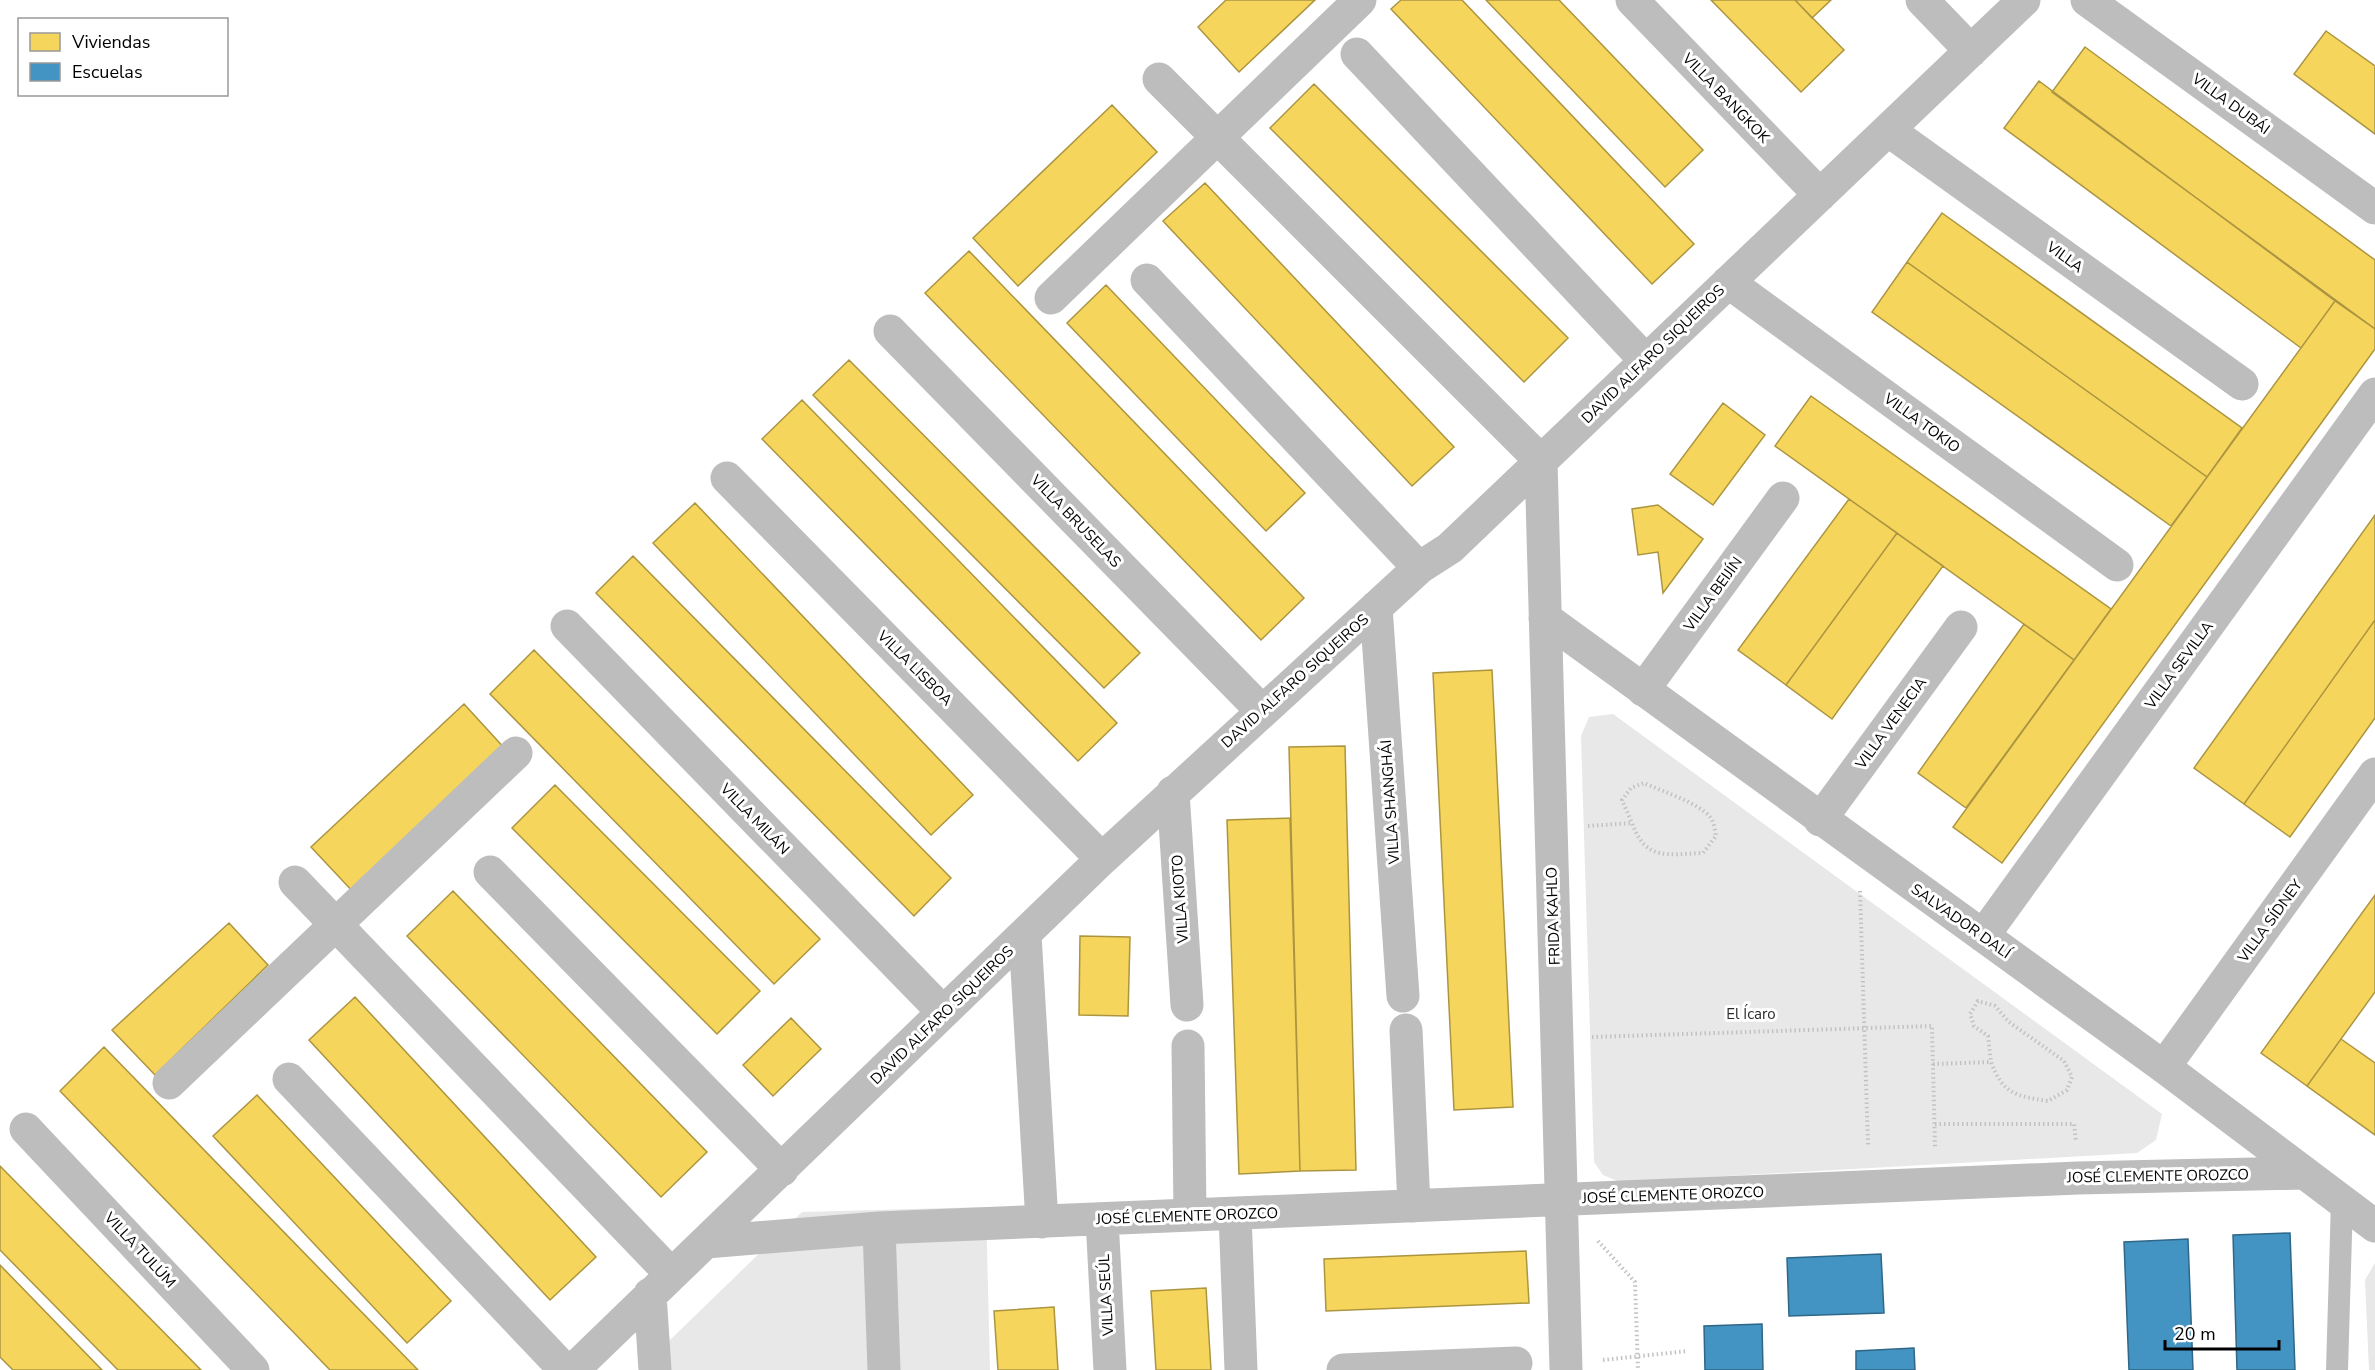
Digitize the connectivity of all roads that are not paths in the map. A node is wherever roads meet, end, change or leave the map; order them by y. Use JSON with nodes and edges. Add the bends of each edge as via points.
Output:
{"nodes":[{"id":1,"x":1360,"y":0,"type":"edge"},
{"id":2,"x":1632,"y":0,"type":"edge"},
{"id":3,"x":2024,"y":0,"type":"edge"},
{"id":4,"x":2087,"y":0,"type":"edge"},
{"id":5,"x":1929,"y":2,"type":"edge"},
{"id":6,"x":1971,"y":51,"type":"junction"},
{"id":7,"x":1357,"y":54,"type":"dead end"},
{"id":8,"x":1159,"y":79,"type":"dead end"},
{"id":9,"x":1888,"y":130,"type":"junction"},
{"id":10,"x":1218,"y":137,"type":"junction"},
{"id":11,"x":1820,"y":195,"type":"junction"},
{"id":12,"x":2375,"y":208,"type":"edge"},
{"id":13,"x":1147,"y":280,"type":"dead end"},
{"id":14,"x":1728,"y":282,"type":"junction"},
{"id":15,"x":1051,"y":298,"type":"dead end"},
{"id":16,"x":890,"y":331,"type":"dead end"},
{"id":17,"x":1646,"y":361,"type":"junction"},
{"id":18,"x":2242,"y":384,"type":"dead end"},
{"id":19,"x":2375,"y":394,"type":"edge"},
{"id":20,"x":1541,"y":461,"type":"junction"},
{"id":21,"x":728,"y":478,"type":"dead end"},
{"id":22,"x":1784,"y":498,"type":"dead end"},
{"id":23,"x":2117,"y":565,"type":"dead end"},
{"id":24,"x":1419,"y":568,"type":"junction"},
{"id":25,"x":1376,"y":607,"type":"junction"},
{"id":26,"x":1545,"y":618,"type":"junction"},
{"id":27,"x":567,"y":626,"type":"dead end"},
{"id":28,"x":1961,"y":627,"type":"dead end"},
{"id":29,"x":1643,"y":690,"type":"junction"},
{"id":30,"x":1262,"y":711,"type":"junction"},
{"id":31,"x":516,"y":753,"type":"dead end"},
{"id":32,"x":2375,"y":774,"type":"edge"},
{"id":33,"x":1173,"y":792,"type":"junction"},
{"id":34,"x":1820,"y":820,"type":"junction"},
{"id":35,"x":1102,"y":859,"type":"junction"},
{"id":36,"x":490,"y":872,"type":"dead end"},
{"id":37,"x":295,"y":882,"type":"dead end"},
{"id":38,"x":336,"y":925,"type":"junction"},
{"id":39,"x":1025,"y":935,"type":"junction"},
{"id":40,"x":1983,"y":936,"type":"junction"},
{"id":41,"x":1403,"y":996,"type":"dead end"},
{"id":42,"x":1187,"y":1005,"type":"dead end"},
{"id":43,"x":943,"y":1012,"type":"junction"},
{"id":44,"x":1406,"y":1030,"type":"dead end"},
{"id":45,"x":1188,"y":1047,"type":"dead end"},
{"id":46,"x":2164,"y":1067,"type":"junction"},
{"id":47,"x":289,"y":1079,"type":"dead end"},
{"id":48,"x":169,"y":1083,"type":"dead end"},
{"id":49,"x":26,"y":1129,"type":"dead end"},
{"id":50,"x":782,"y":1170,"type":"junction"},
{"id":51,"x":2303,"y":1173,"type":"junction"},
{"id":52,"x":1561,"y":1200,"type":"junction"},
{"id":53,"x":2342,"y":1201,"type":"junction"},
{"id":54,"x":1414,"y":1206,"type":"junction"},
{"id":55,"x":1235,"y":1214,"type":"junction"},
{"id":56,"x":1190,"y":1215,"type":"junction"},
{"id":57,"x":1102,"y":1219,"type":"junction"},
{"id":58,"x":1042,"y":1222,"type":"junction"},
{"id":59,"x":2375,"y":1226,"type":"edge"},
{"id":60,"x":879,"y":1228,"type":"junction"},
{"id":61,"x":706,"y":1242,"type":"junction"},
{"id":62,"x":660,"y":1284,"type":"junction"},
{"id":63,"x":1516,"y":1364,"type":"dead end"},
{"id":64,"x":1566,"y":1367,"type":"edge"},
{"id":65,"x":253,"y":1370,"type":"edge"},
{"id":66,"x":565,"y":1370,"type":"edge"},
{"id":67,"x":573,"y":1370,"type":"edge"},
{"id":68,"x":655,"y":1370,"type":"edge"},
{"id":69,"x":884,"y":1370,"type":"edge"},
{"id":70,"x":1110,"y":1370,"type":"edge"},
{"id":71,"x":1241,"y":1370,"type":"edge"},
{"id":72,"x":1343,"y":1370,"type":"edge"},
{"id":73,"x":2337,"y":1370,"type":"edge"}],
"edges":[{"from":1,"to":10,"type":"street"},
{"from":2,"to":11,"type":"street","name":"VILLA BANGKOK"},
{"from":3,"to":6,"type":"street","name":"DAVID ALFARO SIQUEIROS"},
{"from":4,"to":12,"type":"street","name":"VILLA DUBÁI"},
{"from":5,"to":6,"type":"street"},
{"from":6,"to":9,"type":"street","name":"DAVID ALFARO SIQUEIROS"},
{"from":7,"to":17,"type":"street"},
{"from":8,"to":10,"type":"street"},
{"from":9,"to":11,"type":"street","name":"DAVID ALFARO SIQUEIROS"},
{"from":9,"to":18,"type":"street","name":"VILLA"},
{"from":10,"to":15,"type":"street"},
{"from":10,"to":20,"type":"street"},
{"from":11,"to":14,"type":"street","name":"DAVID ALFARO SIQUEIROS"},
{"from":13,"to":24,"type":"street"},
{"from":14,"to":17,"type":"street","name":"DAVID ALFARO SIQUEIROS"},
{"from":14,"to":23,"type":"street","name":"VILLA TOKIO"},
{"from":16,"to":30,"type":"street","name":"VILLA BRUSELAS"},
{"from":17,"to":20,"type":"street","name":"DAVID ALFARO SIQUEIROS"},
{"from":19,"to":40,"type":"street","name":"VILLA SEVILLA"},
{"from":20,"to":24,"type":"street","name":"DAVID ALFARO SIQUEIROS","via":[[1450,548]]},
{"from":20,"to":26,"type":"street","name":"FRIDA KAHLO"},
{"from":21,"to":35,"type":"street","name":"VILLA LISBOA"},
{"from":22,"to":29,"type":"street","name":"VILLA BEIJÍN"},
{"from":24,"to":25,"type":"street","name":"DAVID ALFARO SIQUEIROS"},
{"from":25,"to":30,"type":"street","name":"DAVID ALFARO SIQUEIROS"},
{"from":25,"to":41,"type":"street","name":"VILLA SHANGHÁI"},
{"from":26,"to":29,"type":"street","name":"SALVADOR DALÍ"},
{"from":26,"to":52,"type":"street","name":"FRIDA KAHLO"},
{"from":27,"to":43,"type":"street","name":"VILLA MILÁN"},
{"from":28,"to":34,"type":"street","name":"VILLA VENECIA"},
{"from":29,"to":34,"type":"street","name":"SALVADOR DALÍ"},
{"from":30,"to":33,"type":"street","name":"DAVID ALFARO SIQUEIROS"},
{"from":31,"to":38,"type":"street"},
{"from":32,"to":46,"type":"street","name":"VILLA SÍDNEY"},
{"from":33,"to":35,"type":"street","name":"DAVID ALFARO SIQUEIROS"},
{"from":33,"to":42,"type":"street","name":"VILLA KIOTO"},
{"from":34,"to":40,"type":"street","name":"SALVADOR DALÍ"},
{"from":35,"to":39,"type":"street","name":"DAVID ALFARO SIQUEIROS"},
{"from":36,"to":50,"type":"street"},
{"from":37,"to":38,"type":"street"},
{"from":38,"to":48,"type":"street"},
{"from":38,"to":62,"type":"street"},
{"from":39,"to":43,"type":"street","name":"DAVID ALFARO SIQUEIROS"},
{"from":39,"to":58,"type":"street"},
{"from":40,"to":46,"type":"street","name":"SALVADOR DALÍ"},
{"from":43,"to":50,"type":"street","name":"DAVID ALFARO SIQUEIROS"},
{"from":44,"to":54,"type":"street"},
{"from":45,"to":56,"type":"street"},
{"from":46,"to":51,"type":"street","name":"SALVADOR DALÍ"},
{"from":47,"to":66,"type":"street"},
{"from":49,"to":65,"type":"street","name":"VILLA TULÚM"},
{"from":50,"to":61,"type":"street","name":"DAVID ALFARO SIQUEIROS"},
{"from":51,"to":52,"type":"street","name":"JOSÉ CLEMENTE OROZCO","via":[[2079,1178]]},
{"from":51,"to":53,"type":"street","name":"SALVADOR DALÍ"},
{"from":52,"to":54,"type":"street","name":"JOSÉ CLEMENTE OROZCO"},
{"from":52,"to":64,"type":"street","name":"FRIDA KAHLO"},
{"from":53,"to":59,"type":"street","name":"SALVADOR DALÍ"},
{"from":53,"to":73,"type":"lane"},
{"from":54,"to":55,"type":"street","name":"JOSÉ CLEMENTE OROZCO"},
{"from":55,"to":56,"type":"street","name":"JOSÉ CLEMENTE OROZCO"},
{"from":55,"to":71,"type":"street"},
{"from":56,"to":57,"type":"street","name":"JOSÉ CLEMENTE OROZCO"},
{"from":57,"to":58,"type":"street","name":"JOSÉ CLEMENTE OROZCO"},
{"from":57,"to":70,"type":"street","name":"VILLA SEÚL"},
{"from":58,"to":60,"type":"street","name":"JOSÉ CLEMENTE OROZCO"},
{"from":60,"to":61,"type":"street","name":"JOSÉ CLEMENTE OROZCO"},
{"from":60,"to":69,"type":"street"},
{"from":61,"to":62,"type":"street","name":"DAVID ALFARO SIQUEIROS"},
{"from":62,"to":67,"type":"street","name":"DAVID ALFARO SIQUEIROS"},
{"from":62,"to":68,"type":"street"},
{"from":63,"to":72,"type":"street"}]}
